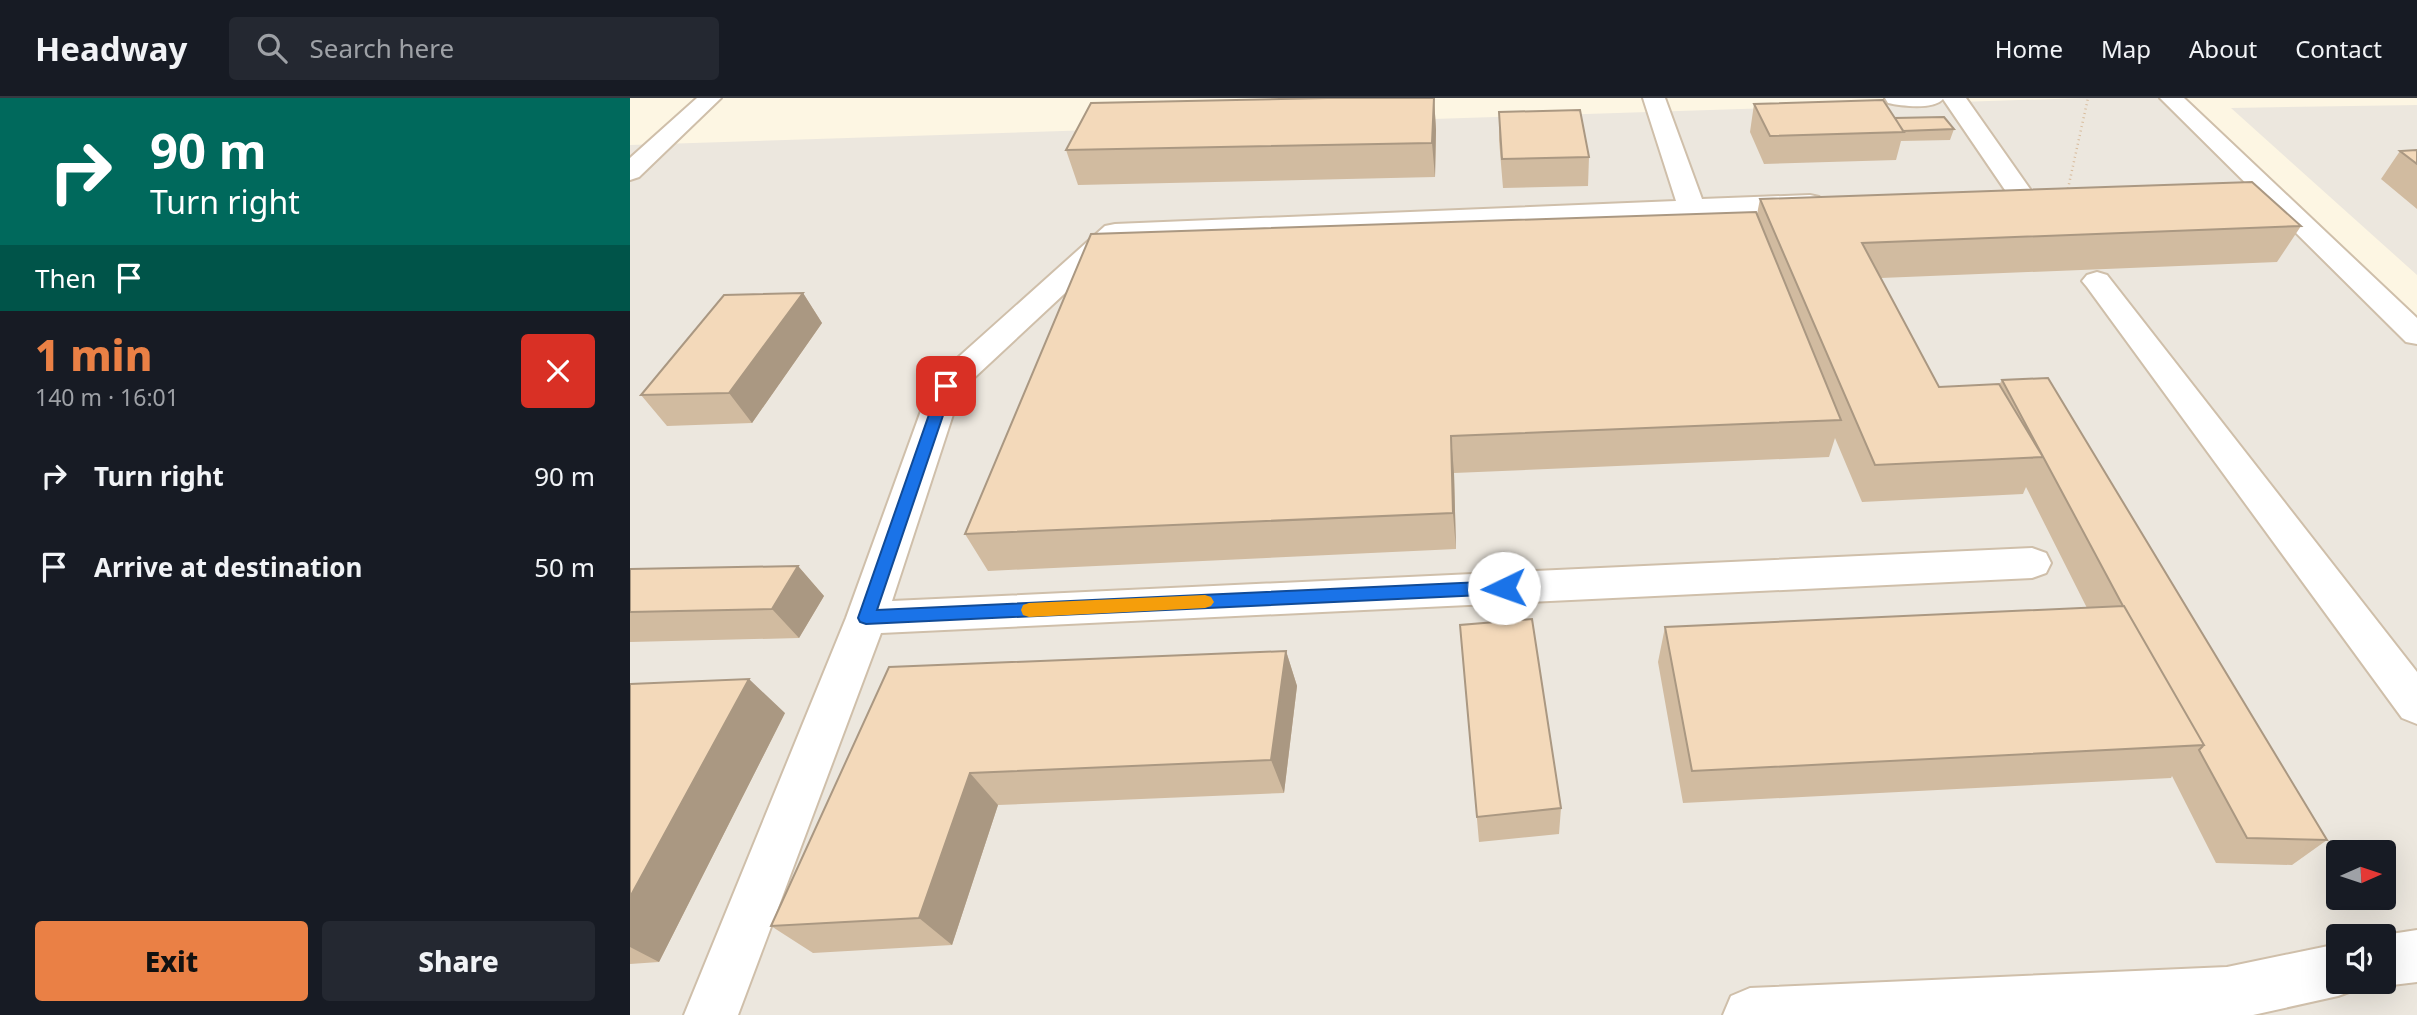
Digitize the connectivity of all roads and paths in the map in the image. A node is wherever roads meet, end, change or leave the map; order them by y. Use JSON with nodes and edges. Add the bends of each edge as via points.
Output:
{"nodes":[{"id":1,"x":710,"y":98,"type":"edge"},
{"id":2,"x":1654,"y":98,"type":"edge"},
{"id":3,"x":1896,"y":98,"type":"edge"},
{"id":4,"x":1933,"y":98,"type":"edge"},
{"id":5,"x":1954,"y":98,"type":"edge"},
{"id":6,"x":2088,"y":98,"type":"edge"},
{"id":7,"x":2171,"y":98,"type":"edge"},
{"id":8,"x":630,"y":172,"type":"edge"},
{"id":9,"x":1836,"y":201,"type":"edge"},
{"id":10,"x":2029,"y":206,"type":"joint"},
{"id":11,"x":1692,"y":208,"type":"junction"},
{"id":12,"x":2097,"y":281,"type":"dead end"},
{"id":13,"x":2417,"y":335,"type":"edge"},
{"id":14,"x":2032,"y":563,"type":"dead end"},
{"id":15,"x":866,"y":618,"type":"junction"},
{"id":16,"x":2417,"y":705,"type":"edge"},
{"id":17,"x":2326,"y":973,"type":"edge"},
{"id":18,"x":711,"y":1015,"type":"edge"},
{"id":19,"x":1750,"y":1015,"type":"edge"}],
"edges":[{"from":1,"to":8,"type":"street"},
{"from":2,"to":11,"type":"street"},
{"from":3,"to":4,"type":"street"},
{"from":5,"to":10,"type":"street"},
{"from":6,"to":10,"type":"path","via":[[2065,203]]},
{"from":7,"to":13,"type":"street"},
{"from":9,"to":11,"type":"street"},
{"from":11,"to":15,"type":"street","via":[[1115,232],[946,386]]},
{"from":12,"to":16,"type":"street"},
{"from":14,"to":15,"type":"street"},
{"from":15,"to":18,"type":"street"},
{"from":17,"to":19,"type":"street","via":[[2227,994]]}]}
